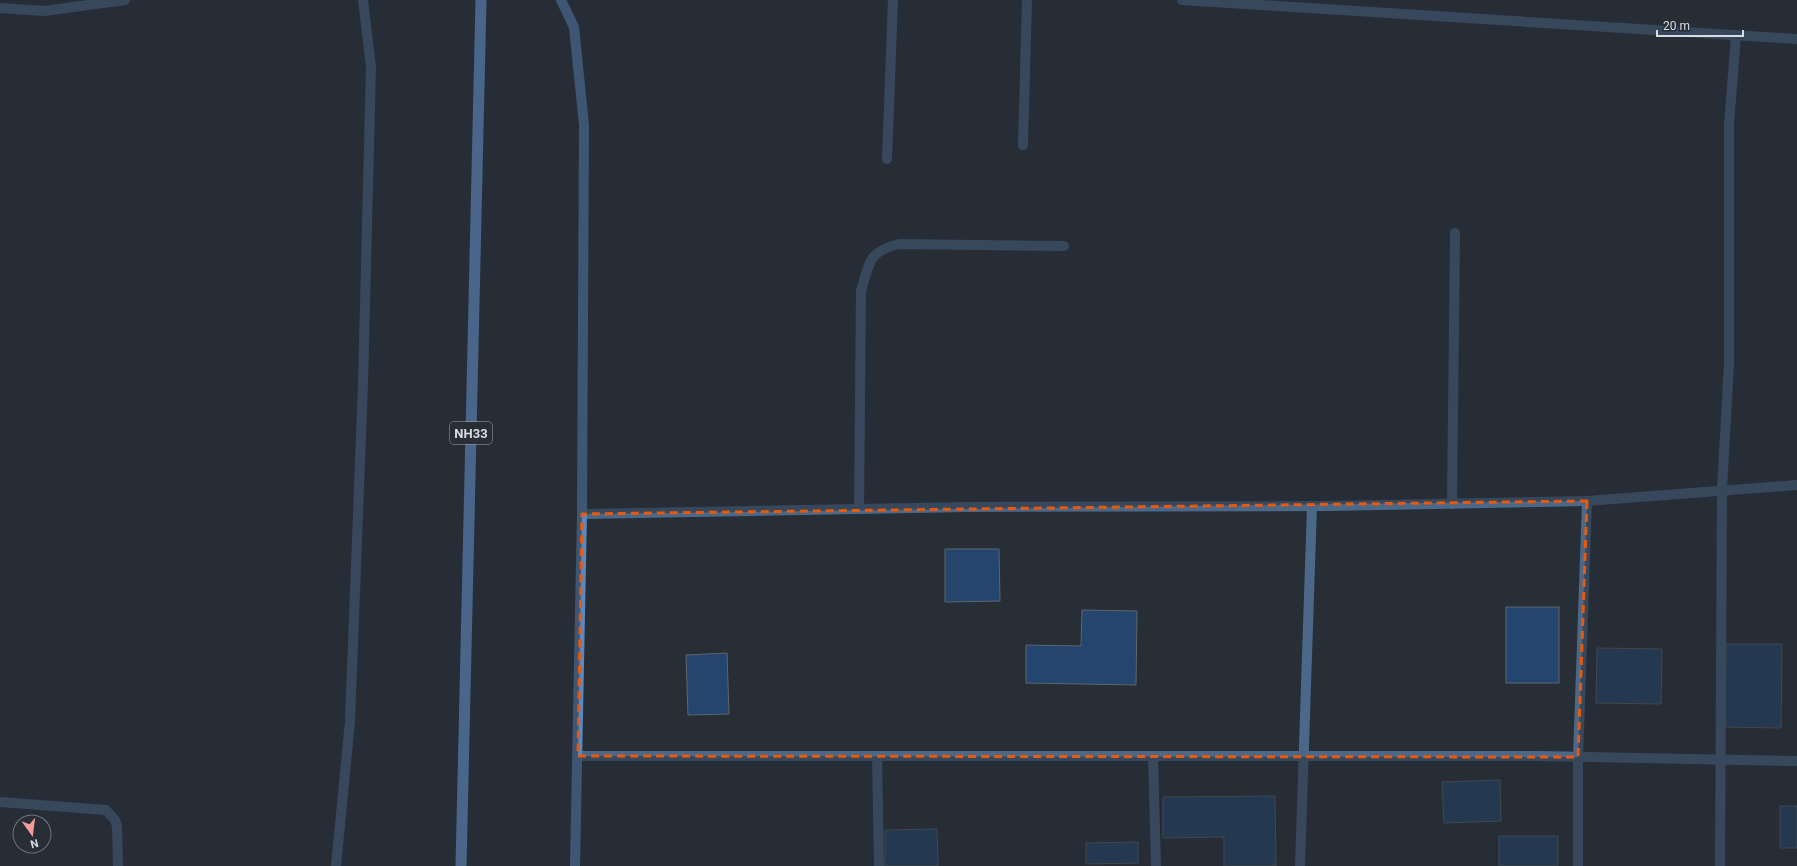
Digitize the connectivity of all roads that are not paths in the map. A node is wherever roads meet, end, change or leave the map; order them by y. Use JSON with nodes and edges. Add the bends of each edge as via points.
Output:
{"nodes":[{"id":1,"x":125,"y":0,"type":"edge"},
{"id":2,"x":363,"y":0,"type":"edge"},
{"id":3,"x":481,"y":0,"type":"edge"},
{"id":4,"x":561,"y":0,"type":"edge"},
{"id":5,"x":893,"y":0,"type":"edge"},
{"id":6,"x":1027,"y":0,"type":"edge"},
{"id":7,"x":1182,"y":0,"type":"edge"},
{"id":8,"x":0,"y":8,"type":"edge"},
{"id":9,"x":1736,"y":35,"type":"junction"},
{"id":10,"x":1797,"y":39,"type":"edge"},
{"id":11,"x":1022,"y":145,"type":"dead end"},
{"id":12,"x":887,"y":159,"type":"dead end"},
{"id":13,"x":1455,"y":233,"type":"dead end"},
{"id":14,"x":1064,"y":246,"type":"dead end"},
{"id":15,"x":1797,"y":485,"type":"edge"},
{"id":16,"x":1722,"y":490,"type":"junction"},
{"id":17,"x":1587,"y":501,"type":"junction"},
{"id":18,"x":1452,"y":504,"type":"junction"},
{"id":19,"x":1312,"y":506,"type":"junction"},
{"id":20,"x":859,"y":509,"type":"junction"},
{"id":21,"x":582,"y":514,"type":"junction"},
{"id":22,"x":578,"y":756,"type":"junction"},
{"id":23,"x":877,"y":756,"type":"junction"},
{"id":24,"x":1153,"y":756,"type":"junction"},
{"id":25,"x":1304,"y":756,"type":"junction"},
{"id":26,"x":1578,"y":757,"type":"junction"},
{"id":27,"x":1720,"y":760,"type":"junction"},
{"id":28,"x":1797,"y":761,"type":"edge"},
{"id":29,"x":0,"y":802,"type":"edge"},
{"id":30,"x":118,"y":866,"type":"edge"},
{"id":31,"x":336,"y":866,"type":"edge"},
{"id":32,"x":461,"y":866,"type":"edge"},
{"id":33,"x":575,"y":866,"type":"edge"},
{"id":34,"x":879,"y":866,"type":"edge"},
{"id":35,"x":1156,"y":866,"type":"edge"},
{"id":36,"x":1300,"y":866,"type":"edge"},
{"id":37,"x":1578,"y":866,"type":"edge"},
{"id":38,"x":1720,"y":866,"type":"edge"}],
"edges":[{"from":1,"to":8,"type":"street","via":[[44,11]]},
{"from":2,"to":31,"type":"street","via":[[371,66],[363,384],[350,721]]},
{"from":3,"to":32,"type":"highway","number":"NH33"},
{"from":4,"to":21,"type":"main road","via":[[574,27],[584,125]]},
{"from":5,"to":12,"type":"street"},
{"from":6,"to":11,"type":"street"},
{"from":7,"to":9,"type":"street"},
{"from":9,"to":10,"type":"street"},
{"from":9,"to":16,"type":"street","via":[[1729,125],[1730,363]]},
{"from":13,"to":18,"type":"street"},
{"from":14,"to":20,"type":"street","via":[[899,244],[884,248],[875,254],[861,290]]},
{"from":15,"to":16,"type":"street"},
{"from":16,"to":17,"type":"street"},
{"from":16,"to":27,"type":"street"},
{"from":17,"to":18,"type":"street"},
{"from":17,"to":26,"type":"street"},
{"from":18,"to":19,"type":"street"},
{"from":19,"to":20,"type":"street"},
{"from":19,"to":25,"type":"street"},
{"from":20,"to":21,"type":"street"},
{"from":21,"to":22,"type":"main road"},
{"from":22,"to":23,"type":"street"},
{"from":22,"to":33,"type":"main road"},
{"from":23,"to":24,"type":"street"},
{"from":23,"to":34,"type":"street"},
{"from":24,"to":25,"type":"street"},
{"from":24,"to":35,"type":"street"},
{"from":25,"to":26,"type":"street"},
{"from":25,"to":36,"type":"street"},
{"from":26,"to":27,"type":"street"},
{"from":26,"to":37,"type":"street"},
{"from":27,"to":28,"type":"street"},
{"from":27,"to":38,"type":"street"},
{"from":29,"to":30,"type":"street","via":[[106,810],[117,826]]}]}
